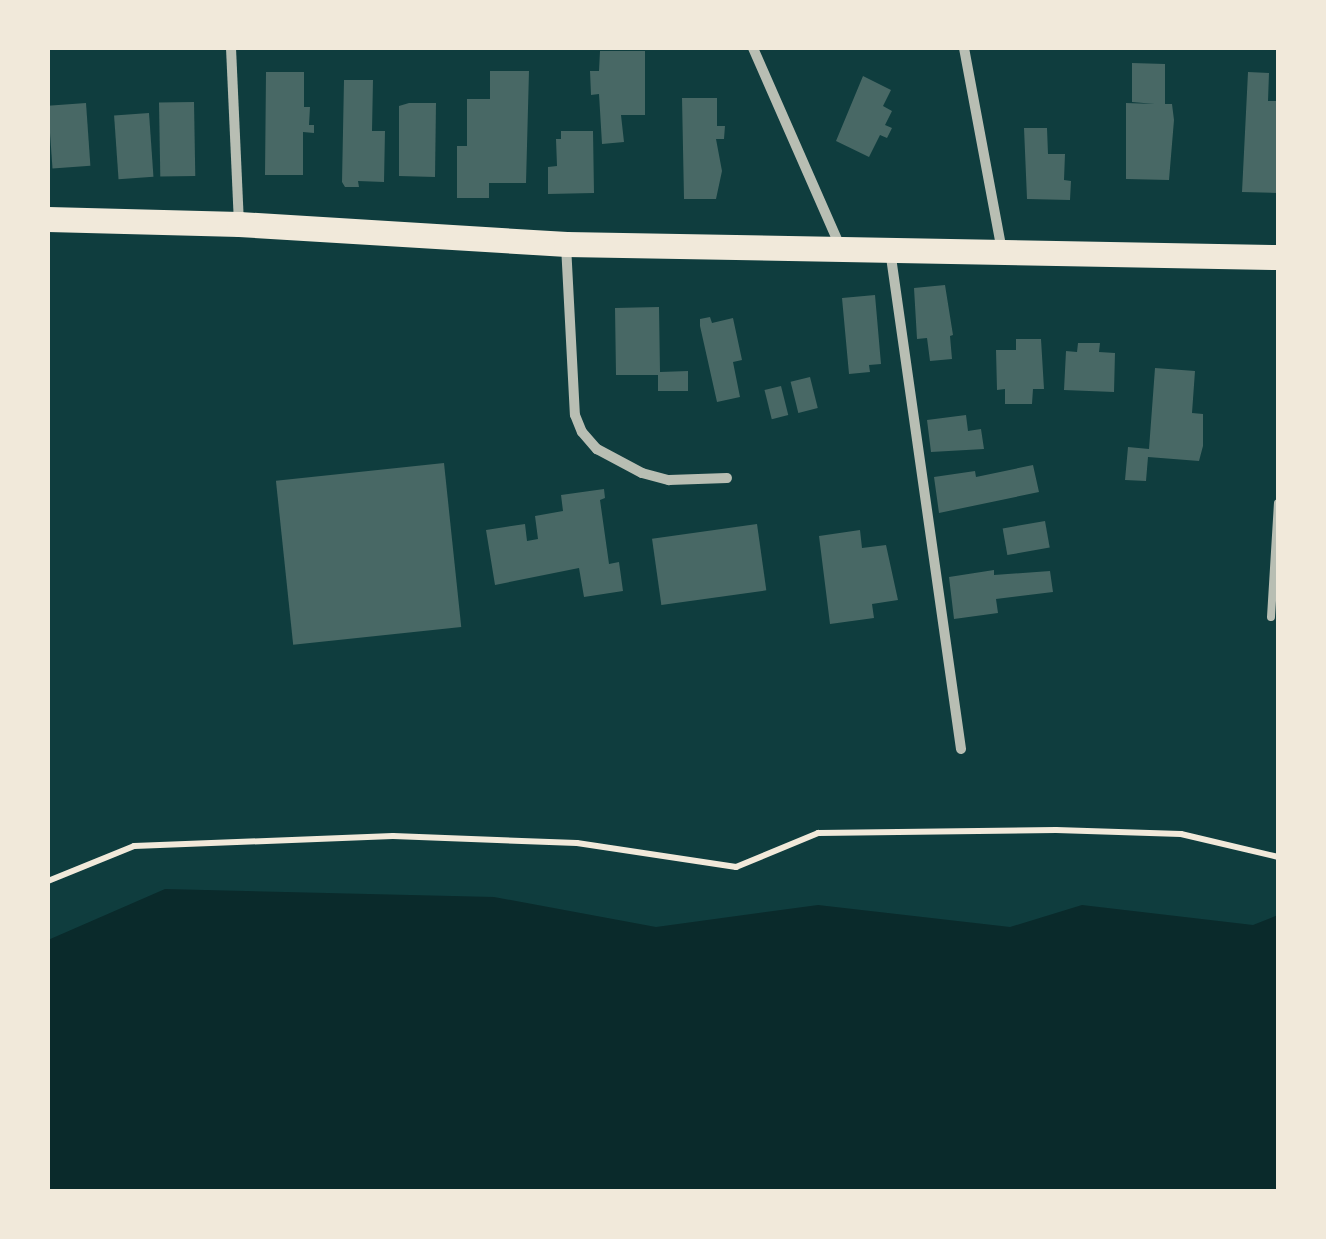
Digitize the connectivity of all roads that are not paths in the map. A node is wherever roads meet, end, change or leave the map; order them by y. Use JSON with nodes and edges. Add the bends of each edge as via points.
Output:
{"nodes":[{"id":1,"x":231,"y":48,"type":"edge"},
{"id":2,"x":753,"y":48,"type":"edge"},
{"id":3,"x":964,"y":48,"type":"edge"},
{"id":4,"x":48,"y":220,"type":"edge"},
{"id":5,"x":239,"y":224,"type":"junction"},
{"id":6,"x":566,"y":244,"type":"junction"},
{"id":7,"x":842,"y":249,"type":"junction"},
{"id":8,"x":890,"y":250,"type":"junction"},
{"id":9,"x":1002,"y":251,"type":"junction"},
{"id":10,"x":1278,"y":256,"type":"edge"},
{"id":11,"x":727,"y":478,"type":"dead end"},
{"id":12,"x":1278,"y":503,"type":"edge"},
{"id":13,"x":1271,"y":617,"type":"dead end"},
{"id":14,"x":961,"y":749,"type":"dead end"}],
"edges":[{"from":1,"to":5,"type":"street"},
{"from":2,"to":7,"type":"street"},
{"from":3,"to":9,"type":"street"},
{"from":4,"to":5,"type":"main road"},
{"from":5,"to":6,"type":"main road"},
{"from":6,"to":7,"type":"main road"},
{"from":6,"to":11,"type":"street","via":[[574,415],[582,432],[597,449],[642,473],[669,480]]},
{"from":7,"to":8,"type":"main road"},
{"from":8,"to":9,"type":"main road"},
{"from":8,"to":14,"type":"street"},
{"from":9,"to":10,"type":"main road"},
{"from":12,"to":13,"type":"lane"}]}
